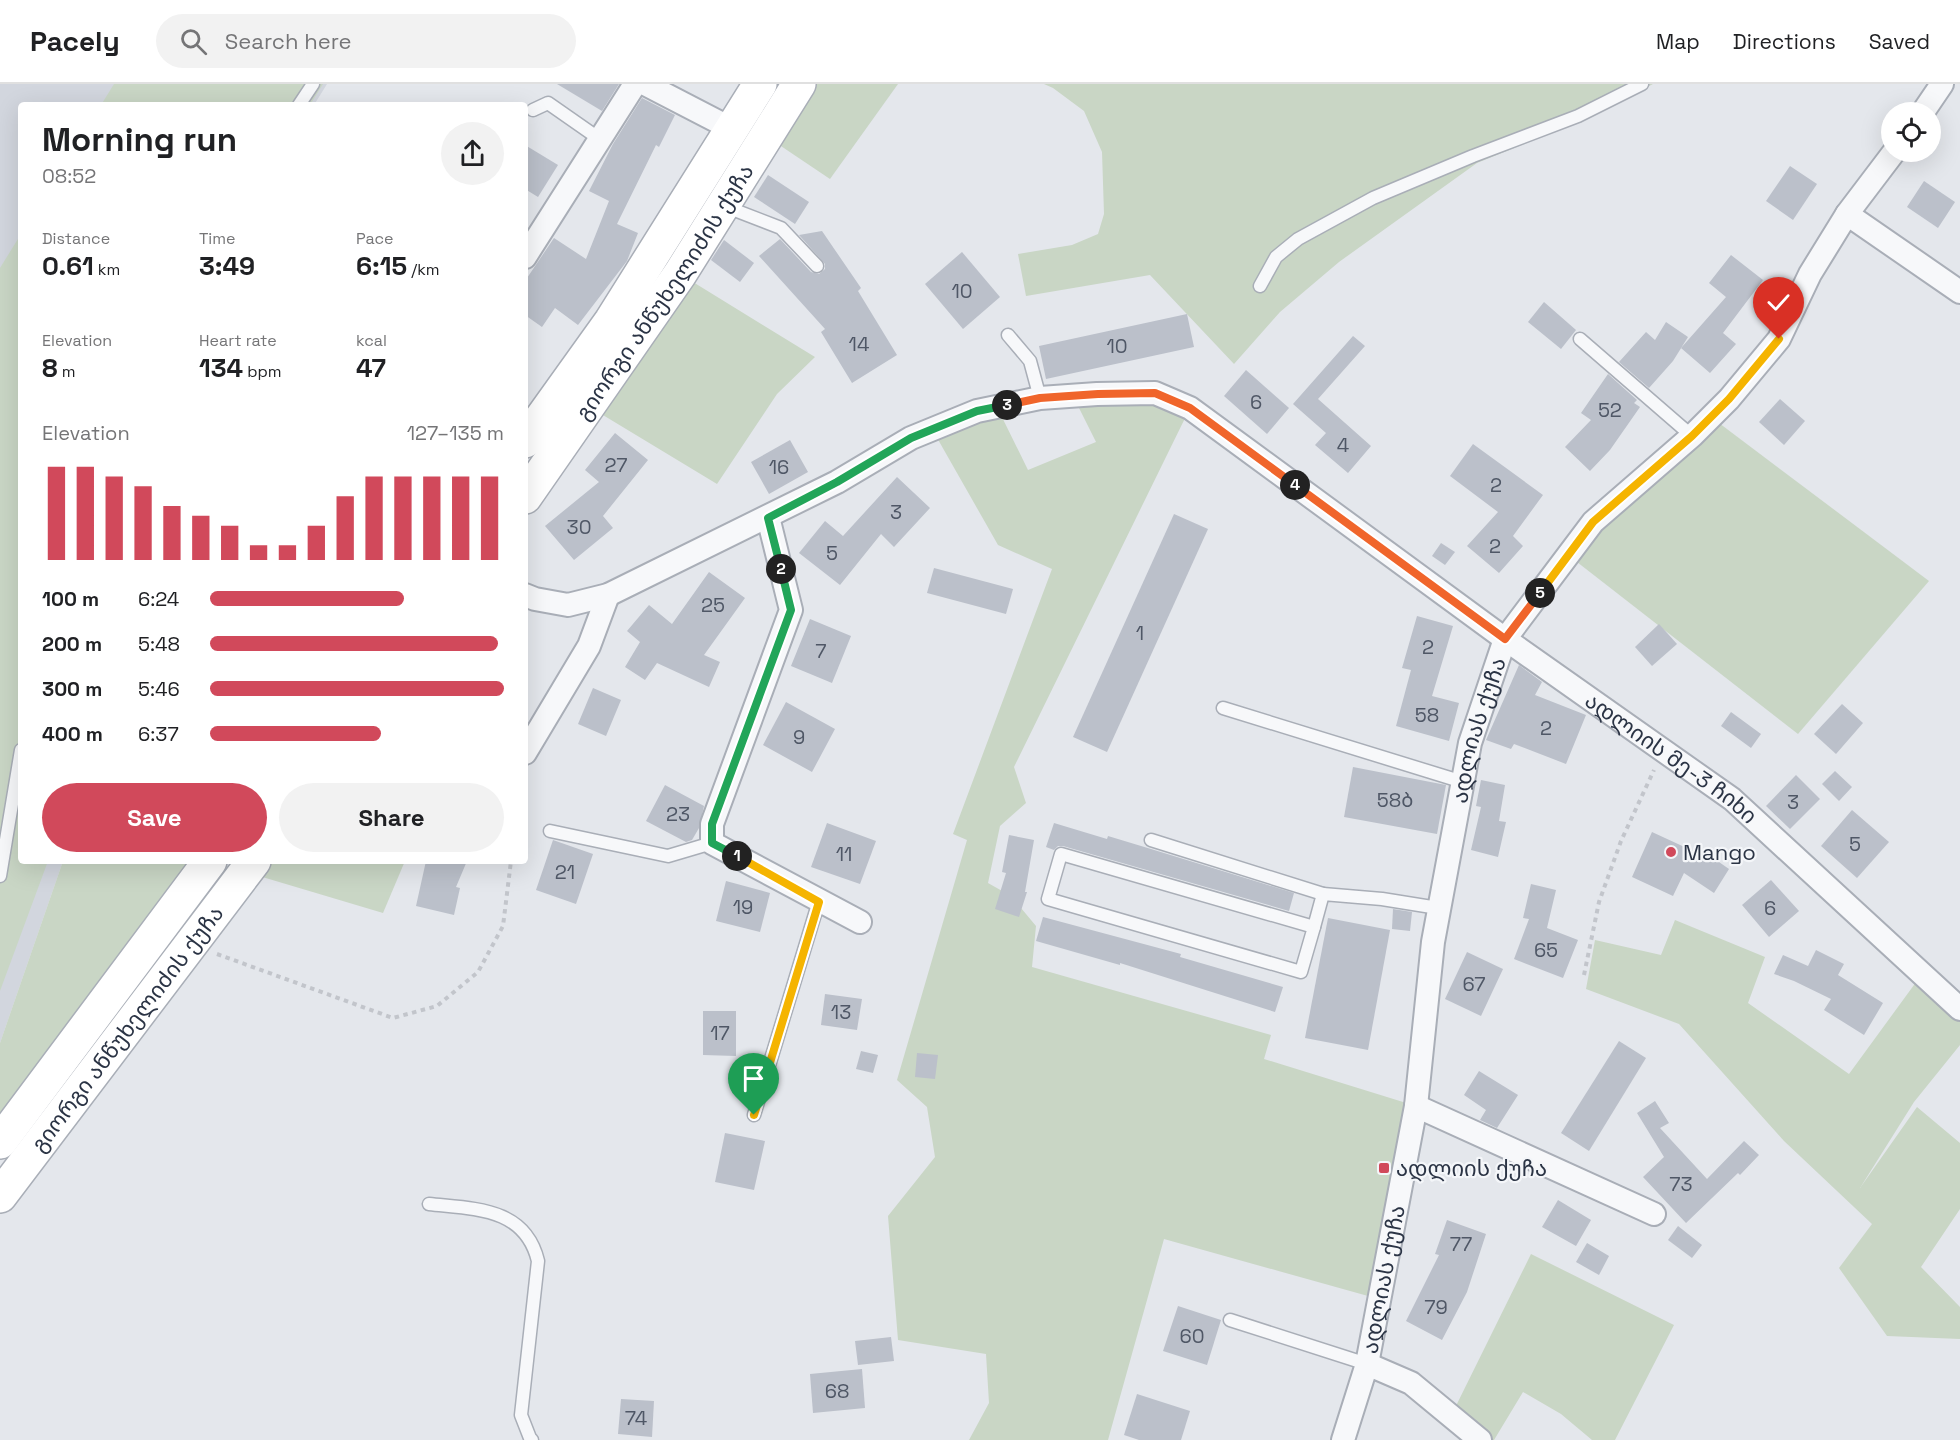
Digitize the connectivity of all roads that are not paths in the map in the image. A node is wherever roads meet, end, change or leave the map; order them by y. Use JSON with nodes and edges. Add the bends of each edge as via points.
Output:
{"nodes":[{"id":1,"x":313,"y":84,"type":"edge"},
{"id":2,"x":635,"y":84,"type":"edge"},
{"id":3,"x":645,"y":84,"type":"edge"},
{"id":4,"x":760,"y":84,"type":"edge"},
{"id":5,"x":799,"y":84,"type":"edge"},
{"id":6,"x":1642,"y":84,"type":"edge"},
{"id":7,"x":1942,"y":84,"type":"edge"},
{"id":8,"x":301,"y":102,"type":"edge"},
{"id":9,"x":1930,"y":102,"type":"edge"},
{"id":10,"x":533,"y":110,"type":"dead end"},
{"id":11,"x":732,"y":129,"type":"junction"},
{"id":12,"x":601,"y":140,"type":"junction"},
{"id":13,"x":1886,"y":162,"type":"edge"},
{"id":14,"x":723,"y":206,"type":"junction"},
{"id":15,"x":1846,"y":214,"type":"junction"},
{"id":16,"x":528,"y":252,"type":"edge"},
{"id":17,"x":817,"y":266,"type":"dead end"},
{"id":18,"x":1260,"y":286,"type":"dead end"},
{"id":19,"x":1960,"y":292,"type":"edge"},
{"id":20,"x":1008,"y":335,"type":"dead end"},
{"id":21,"x":1580,"y":339,"type":"dead end"},
{"id":22,"x":1040,"y":398,"type":"junction"},
{"id":23,"x":1692,"y":436,"type":"junction"},
{"id":24,"x":528,"y":437,"type":"edge"},
{"id":25,"x":528,"y":493,"type":"edge"},
{"id":26,"x":768,"y":518,"type":"junction"},
{"id":27,"x":608,"y":595,"type":"junction"},
{"id":28,"x":528,"y":596,"type":"edge"},
{"id":29,"x":1505,"y":639,"type":"junction"},
{"id":30,"x":1223,"y":708,"type":"dead end"},
{"id":31,"x":528,"y":748,"type":"edge"},
{"id":32,"x":18,"y":768,"type":"edge"},
{"id":33,"x":1463,"y":782,"type":"junction"},
{"id":34,"x":550,"y":831,"type":"dead end"},
{"id":35,"x":1151,"y":840,"type":"dead end"},
{"id":36,"x":712,"y":843,"type":"junction"},
{"id":37,"x":208,"y":864,"type":"edge"},
{"id":38,"x":252,"y":864,"type":"edge"},
{"id":39,"x":0,"y":876,"type":"edge"},
{"id":40,"x":1323,"y":894,"type":"junction"},
{"id":41,"x":819,"y":902,"type":"junction"},
{"id":42,"x":1438,"y":908,"type":"junction"},
{"id":43,"x":860,"y":922,"type":"dead end"},
{"id":44,"x":1314,"y":927,"type":"junction"},
{"id":45,"x":1960,"y":1010,"type":"edge"},
{"id":46,"x":1416,"y":1106,"type":"junction"},
{"id":47,"x":754,"y":1115,"type":"dead end"},
{"id":48,"x":0,"y":1142,"type":"edge"},
{"id":49,"x":0,"y":1196,"type":"edge"},
{"id":50,"x":429,"y":1204,"type":"dead end"},
{"id":51,"x":1654,"y":1214,"type":"dead end"},
{"id":52,"x":1230,"y":1320,"type":"dead end"},
{"id":53,"x":1367,"y":1365,"type":"junction"},
{"id":54,"x":532,"y":1440,"type":"edge"},
{"id":55,"x":1343,"y":1440,"type":"edge"},
{"id":56,"x":1480,"y":1440,"type":"edge"}],
"edges":[{"from":1,"to":8,"type":"lane"},
{"from":2,"to":12,"type":"street"},
{"from":3,"to":11,"type":"street"},
{"from":4,"to":11,"type":"main road","name":"გიორგი ანწუხელიძის ქუჩა"},
{"from":5,"to":14,"type":"main road","name":"გიორგი ანწუხელიძის ქუჩა"},
{"from":6,"to":18,"type":"lane","via":[[1578,116],[1373,198],[1298,239],[1276,258]]},
{"from":7,"to":9,"type":"street"},
{"from":10,"to":12,"type":"lane","via":[[548,103]]},
{"from":11,"to":24,"type":"main road","name":"გიორგი ანწუხელიძის ქუჩა","via":[[611,321]]},
{"from":12,"to":16,"type":"street"},
{"from":13,"to":15,"type":"street","name":"ადლიას ქუჩა"},
{"from":14,"to":17,"type":"lane","via":[[782,228]]},
{"from":14,"to":25,"type":"main road","name":"გიორგი ანწუხელიძის ქუჩა"},
{"from":15,"to":19,"type":"street"},
{"from":15,"to":23,"type":"street","name":"ადლიას ქუჩა","via":[[1810,274],[1779,339]]},
{"from":20,"to":22,"type":"lane","via":[[1030,361]]},
{"from":21,"to":23,"type":"lane"},
{"from":22,"to":26,"type":"street","name":"ადლიის მე-3 ჩიხი","via":[[977,411],[911,438]]},
{"from":22,"to":29,"type":"street","name":"ადლიის მე-3 ჩიხი","via":[[1155,393],[1190,408]]},
{"from":23,"to":29,"type":"street","name":"ადლიას ქუჩა","via":[[1593,522]]},
{"from":26,"to":27,"type":"street","name":"ადლიის მე-3 ჩიხი"},
{"from":26,"to":36,"type":"street","via":[[791,610],[712,824]]},
{"from":27,"to":28,"type":"street","name":"ადლიის მე-3 ჩიხი","via":[[568,605]]},
{"from":27,"to":31,"type":"street","via":[[589,646]]},
{"from":29,"to":33,"type":"street","name":"ადლიას ქუჩა","via":[[1470,743]]},
{"from":29,"to":45,"type":"street","name":"ადლიის მე-3 ჩიხი","via":[[1732,799]]},
{"from":30,"to":33,"type":"lane"},
{"from":32,"to":39,"type":"lane"},
{"from":33,"to":42,"type":"street","name":"ადლიას ქუჩა"},
{"from":34,"to":36,"type":"lane","via":[[668,856]]},
{"from":35,"to":40,"type":"lane"},
{"from":36,"to":41,"type":"street"},
{"from":37,"to":48,"type":"main road","name":"გიორგი ანწუხელიძის ქუჩა"},
{"from":38,"to":49,"type":"main road","name":"გიორგი ანწუხელიძის ქუჩა"},
{"from":40,"to":42,"type":"lane"},
{"from":40,"to":44,"type":"lane"},
{"from":41,"to":43,"type":"street"},
{"from":41,"to":47,"type":"lane"},
{"from":42,"to":46,"type":"street","name":"ადლიას ქუჩა"},
{"from":44,"to":44,"type":"lane","via":[[1301,972],[1048,899],[1061,854]]},
{"from":46,"to":51,"type":"street"},
{"from":46,"to":53,"type":"street","name":"ადლიას ქუჩა"},
{"from":50,"to":54,"type":"lane","via":[[500,1214],[522,1229],[535,1248],[538,1261],[521,1414]]},
{"from":52,"to":53,"type":"lane"},
{"from":53,"to":55,"type":"street","name":"ადლიას ქუჩა"},
{"from":53,"to":56,"type":"street","via":[[1411,1383]]}]}
